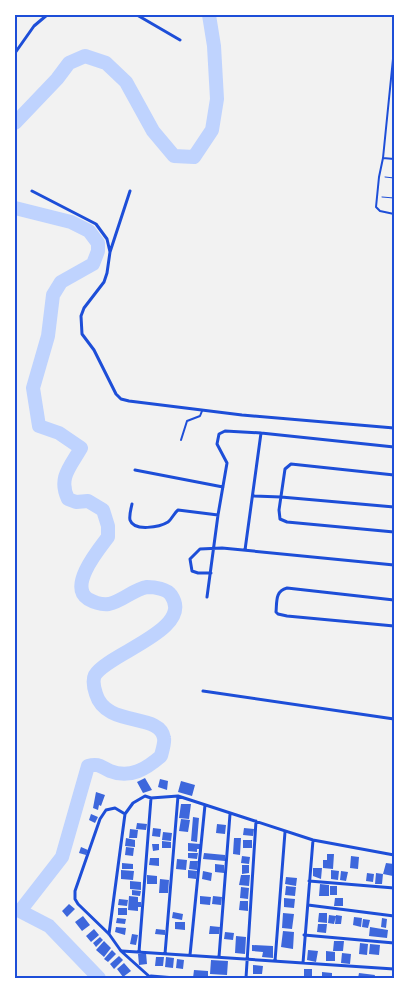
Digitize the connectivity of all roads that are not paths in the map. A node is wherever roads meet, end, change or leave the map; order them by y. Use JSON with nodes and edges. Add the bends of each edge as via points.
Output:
{"nodes":[{"id":1,"x":47,"y":15,"type":"edge"},
{"id":2,"x":137,"y":15,"type":"edge"},
{"id":3,"x":180,"y":40,"type":"dead end"},
{"id":4,"x":394,"y":49,"type":"edge"},
{"id":5,"x":15,"y":53,"type":"edge"},
{"id":6,"x":383,"y":158,"type":"junction"},
{"id":7,"x":394,"y":159,"type":"edge"},
{"id":8,"x":32,"y":191,"type":"dead end"},
{"id":9,"x":130,"y":191,"type":"dead end"},
{"id":10,"x":394,"y":214,"type":"edge"},
{"id":11,"x":110,"y":252,"type":"junction"},
{"id":12,"x":202,"y":411,"type":"junction"},
{"id":13,"x":394,"y":428,"type":"edge"},
{"id":14,"x":261,"y":433,"type":"junction"},
{"id":15,"x":181,"y":440,"type":"dead end"},
{"id":16,"x":394,"y":447,"type":"edge"},
{"id":17,"x":135,"y":470,"type":"dead end"},
{"id":18,"x":394,"y":475,"type":"edge"},
{"id":19,"x":223,"y":487,"type":"junction"},
{"id":20,"x":252,"y":496,"type":"junction"},
{"id":21,"x":282,"y":497,"type":"junction"},
{"id":22,"x":132,"y":504,"type":"dead end"},
{"id":23,"x":394,"y":507,"type":"edge"},
{"id":24,"x":218,"y":516,"type":"junction"},
{"id":25,"x":394,"y":532,"type":"edge"},
{"id":26,"x":214,"y":548,"type":"junction"},
{"id":27,"x":245,"y":550,"type":"junction"},
{"id":28,"x":394,"y":565,"type":"edge"},
{"id":29,"x":211,"y":574,"type":"junction"},
{"id":30,"x":207,"y":597,"type":"dead end"},
{"id":31,"x":394,"y":600,"type":"edge"},
{"id":32,"x":394,"y":626,"type":"edge"},
{"id":33,"x":203,"y":691,"type":"dead end"},
{"id":34,"x":394,"y":719,"type":"edge"},
{"id":35,"x":178,"y":796,"type":"junction"},
{"id":36,"x":151,"y":798,"type":"junction"},
{"id":37,"x":204,"y":805,"type":"junction"},
{"id":38,"x":125,"y":814,"type":"junction"},
{"id":39,"x":230,"y":814,"type":"junction"},
{"id":40,"x":256,"y":821,"type":"junction"},
{"id":41,"x":285,"y":832,"type":"junction"},
{"id":42,"x":313,"y":840,"type":"junction"},
{"id":43,"x":394,"y":856,"type":"edge"},
{"id":44,"x":309,"y":881,"type":"junction"},
{"id":45,"x":394,"y":888,"type":"edge"},
{"id":46,"x":308,"y":905,"type":"junction"},
{"id":47,"x":394,"y":916,"type":"edge"},
{"id":48,"x":109,"y":934,"type":"junction"},
{"id":49,"x":304,"y":935,"type":"junction"},
{"id":50,"x":394,"y":943,"type":"edge"},
{"id":51,"x":121,"y":951,"type":"junction"},
{"id":52,"x":139,"y":952,"type":"junction"},
{"id":53,"x":165,"y":954,"type":"junction"},
{"id":54,"x":190,"y":955,"type":"junction"},
{"id":55,"x":219,"y":957,"type":"junction"},
{"id":56,"x":247,"y":959,"type":"junction"},
{"id":57,"x":275,"y":961,"type":"junction"},
{"id":58,"x":302,"y":963,"type":"junction"},
{"id":59,"x":394,"y":969,"type":"edge"},
{"id":60,"x":151,"y":977,"type":"edge"},
{"id":61,"x":175,"y":978,"type":"edge"},
{"id":62,"x":246,"y":978,"type":"edge"}],
"edges":[{"from":1,"to":5,"type":"street","via":[[29,32]]},
{"from":2,"to":3,"type":"street"},
{"from":4,"to":6,"type":"lane"},
{"from":6,"to":7,"type":"lane"},
{"from":6,"to":10,"type":"lane","via":[[377,210]]},
{"from":8,"to":11,"type":"street","via":[[96,224],[107,238]]},
{"from":9,"to":11,"type":"street"},
{"from":11,"to":12,"type":"street","via":[[104,282],[81,316],[82,334],[94,350],[109,383],[116,394],[129,401]]},
{"from":12,"to":13,"type":"street"},
{"from":12,"to":15,"type":"lane","via":[[200,416],[187,420]]},
{"from":14,"to":16,"type":"street"},
{"from":14,"to":19,"type":"street","via":[[225,431],[219,434],[217,444],[228,463]]},
{"from":14,"to":20,"type":"street"},
{"from":17,"to":19,"type":"street"},
{"from":18,"to":21,"type":"street","via":[[291,464],[286,469]]},
{"from":19,"to":24,"type":"street"},
{"from":20,"to":21,"type":"street"},
{"from":20,"to":27,"type":"street"},
{"from":21,"to":23,"type":"street"},
{"from":21,"to":25,"type":"street","via":[[279,510],[282,521]]},
{"from":22,"to":24,"type":"street","via":[[130,514],[134,526],[151,527],[167,522],[178,510]]},
{"from":24,"to":26,"type":"street"},
{"from":26,"to":27,"type":"street"},
{"from":26,"to":29,"type":"street"},
{"from":26,"to":29,"type":"street","via":[[200,549],[192,556],[190,564],[194,572]]},
{"from":27,"to":28,"type":"street"},
{"from":29,"to":30,"type":"street"},
{"from":31,"to":32,"type":"street","via":[[287,588],[278,593],[276,612],[287,616]]},
{"from":33,"to":34,"type":"street"},
{"from":35,"to":36,"type":"street"},
{"from":35,"to":37,"type":"street"},
{"from":35,"to":53,"type":"street"},
{"from":36,"to":38,"type":"street","via":[[145,796],[137,800]]},
{"from":36,"to":52,"type":"street"},
{"from":37,"to":39,"type":"street"},
{"from":37,"to":54,"type":"street"},
{"from":38,"to":48,"type":"street"},
{"from":38,"to":48,"type":"street","via":[[115,808],[102,814],[74,895],[78,904]]},
{"from":39,"to":40,"type":"street"},
{"from":39,"to":55,"type":"street"},
{"from":40,"to":41,"type":"street"},
{"from":40,"to":56,"type":"street"},
{"from":41,"to":42,"type":"street"},
{"from":41,"to":57,"type":"street"},
{"from":42,"to":43,"type":"street"},
{"from":42,"to":44,"type":"street"},
{"from":44,"to":45,"type":"street"},
{"from":44,"to":46,"type":"street"},
{"from":46,"to":47,"type":"street"},
{"from":46,"to":49,"type":"street"},
{"from":48,"to":51,"type":"street"},
{"from":49,"to":50,"type":"street"},
{"from":49,"to":58,"type":"street"},
{"from":51,"to":52,"type":"street"},
{"from":51,"to":60,"type":"street"},
{"from":52,"to":53,"type":"street"},
{"from":53,"to":54,"type":"street"},
{"from":54,"to":55,"type":"street"},
{"from":55,"to":56,"type":"street"},
{"from":56,"to":57,"type":"street"},
{"from":56,"to":62,"type":"street"},
{"from":57,"to":58,"type":"street"},
{"from":58,"to":59,"type":"street"},
{"from":60,"to":61,"type":"street"}]}
